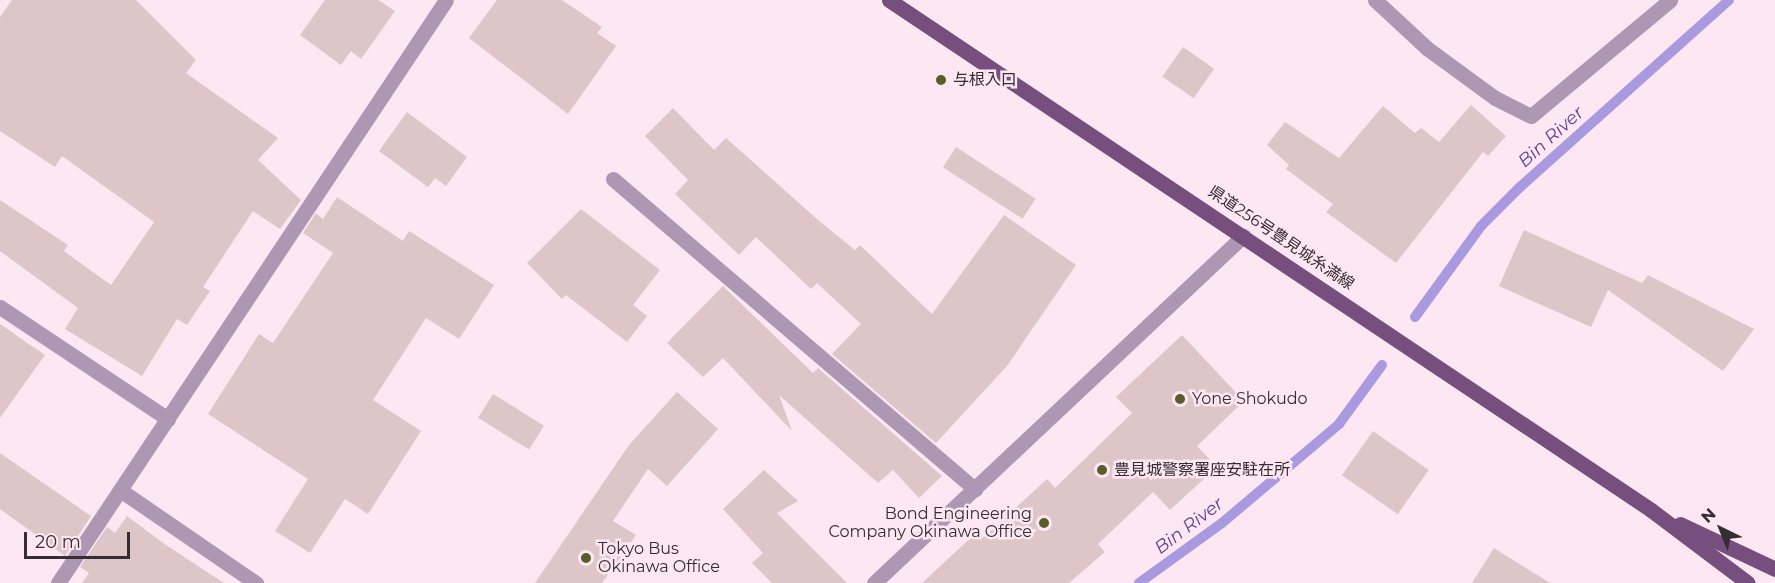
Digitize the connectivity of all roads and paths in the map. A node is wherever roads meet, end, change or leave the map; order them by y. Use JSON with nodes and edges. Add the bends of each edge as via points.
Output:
{"nodes":[{"id":1,"x":446,"y":0,"type":"edge"},
{"id":2,"x":889,"y":0,"type":"edge"},
{"id":3,"x":1375,"y":0,"type":"edge"},
{"id":4,"x":1670,"y":0,"type":"edge"},
{"id":5,"x":613,"y":179,"type":"dead end"},
{"id":6,"x":1243,"y":236,"type":"junction"},
{"id":7,"x":0,"y":307,"type":"edge"},
{"id":8,"x":168,"y":418,"type":"junction"},
{"id":9,"x":975,"y":489,"type":"junction"},
{"id":10,"x":120,"y":490,"type":"junction"},
{"id":11,"x":1651,"y":510,"type":"junction"},
{"id":12,"x":1775,"y":569,"type":"edge"},
{"id":13,"x":58,"y":583,"type":"edge"},
{"id":14,"x":256,"y":583,"type":"edge"},
{"id":15,"x":874,"y":583,"type":"edge"},
{"id":16,"x":1748,"y":583,"type":"edge"}],
"edges":[{"from":1,"to":8,"type":"street"},
{"from":2,"to":6,"type":"main road","name":"県道256号豊見城糸満線"},
{"from":3,"to":4,"type":"street","via":[[1428,49],[1496,98],[1532,116]]},
{"from":5,"to":9,"type":"street"},
{"from":6,"to":9,"type":"street"},
{"from":6,"to":11,"type":"main road","name":"県道256号豊見城糸満線"},
{"from":7,"to":8,"type":"street"},
{"from":8,"to":10,"type":"street"},
{"from":9,"to":15,"type":"street"},
{"from":10,"to":13,"type":"street"},
{"from":10,"to":14,"type":"street"},
{"from":11,"to":12,"type":"main road","name":"県道256号豊見城糸満線"},
{"from":11,"to":16,"type":"main road","name":"県道256号豊見城糸満線"}]}
